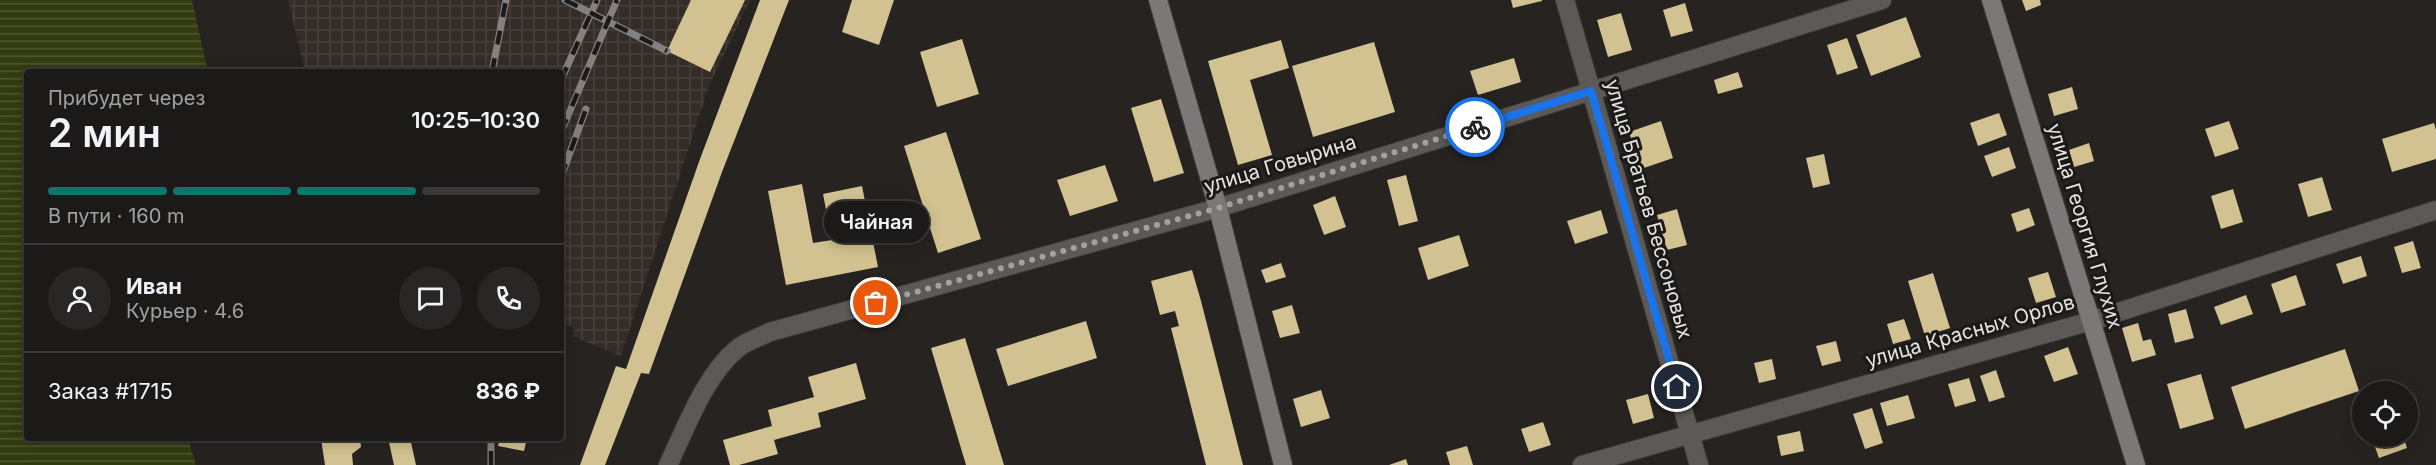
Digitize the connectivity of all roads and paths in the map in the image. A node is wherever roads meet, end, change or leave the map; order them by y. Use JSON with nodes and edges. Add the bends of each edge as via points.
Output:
{"nodes":[{"id":1,"x":1158,"y":0,"type":"edge"},
{"id":2,"x":1565,"y":0,"type":"edge"},
{"id":3,"x":1882,"y":0,"type":"edge"},
{"id":4,"x":1991,"y":0,"type":"edge"},
{"id":5,"x":1591,"y":91,"type":"junction"},
{"id":6,"x":1218,"y":208,"type":"junction"},
{"id":7,"x":2436,"y":210,"type":"edge"},
{"id":8,"x":2091,"y":321,"type":"junction"},
{"id":9,"x":1691,"y":433,"type":"junction"},
{"id":10,"x":668,"y":465,"type":"edge"},
{"id":11,"x":1283,"y":465,"type":"edge"},
{"id":12,"x":1582,"y":465,"type":"edge"},
{"id":13,"x":1699,"y":465,"type":"edge"},
{"id":14,"x":2136,"y":465,"type":"edge"}],
"edges":[{"from":1,"to":6,"type":"street"},
{"from":2,"to":5,"type":"street","name":"улица Братьев Бессоновых"},
{"from":3,"to":5,"type":"street","name":"улица Говырина"},
{"from":4,"to":8,"type":"street","name":"улица Георгия Глухих"},
{"from":5,"to":6,"type":"street","name":"улица Говырина"},
{"from":5,"to":9,"type":"street","name":"улица Братьев Бессоновых"},
{"from":6,"to":10,"type":"street","name":"улица Говырина","via":[[770,332],[738,347],[706,387]]},
{"from":6,"to":11,"type":"street"},
{"from":7,"to":8,"type":"street","name":"улица Красных Орлов"},
{"from":8,"to":9,"type":"street","name":"улица Красных Орлов"},
{"from":8,"to":14,"type":"street","name":"улица Георгия Глухих"},
{"from":9,"to":12,"type":"street","name":"улица Красных Орлов"},
{"from":9,"to":13,"type":"street","name":"улица Братьев Бессоновых"}]}
